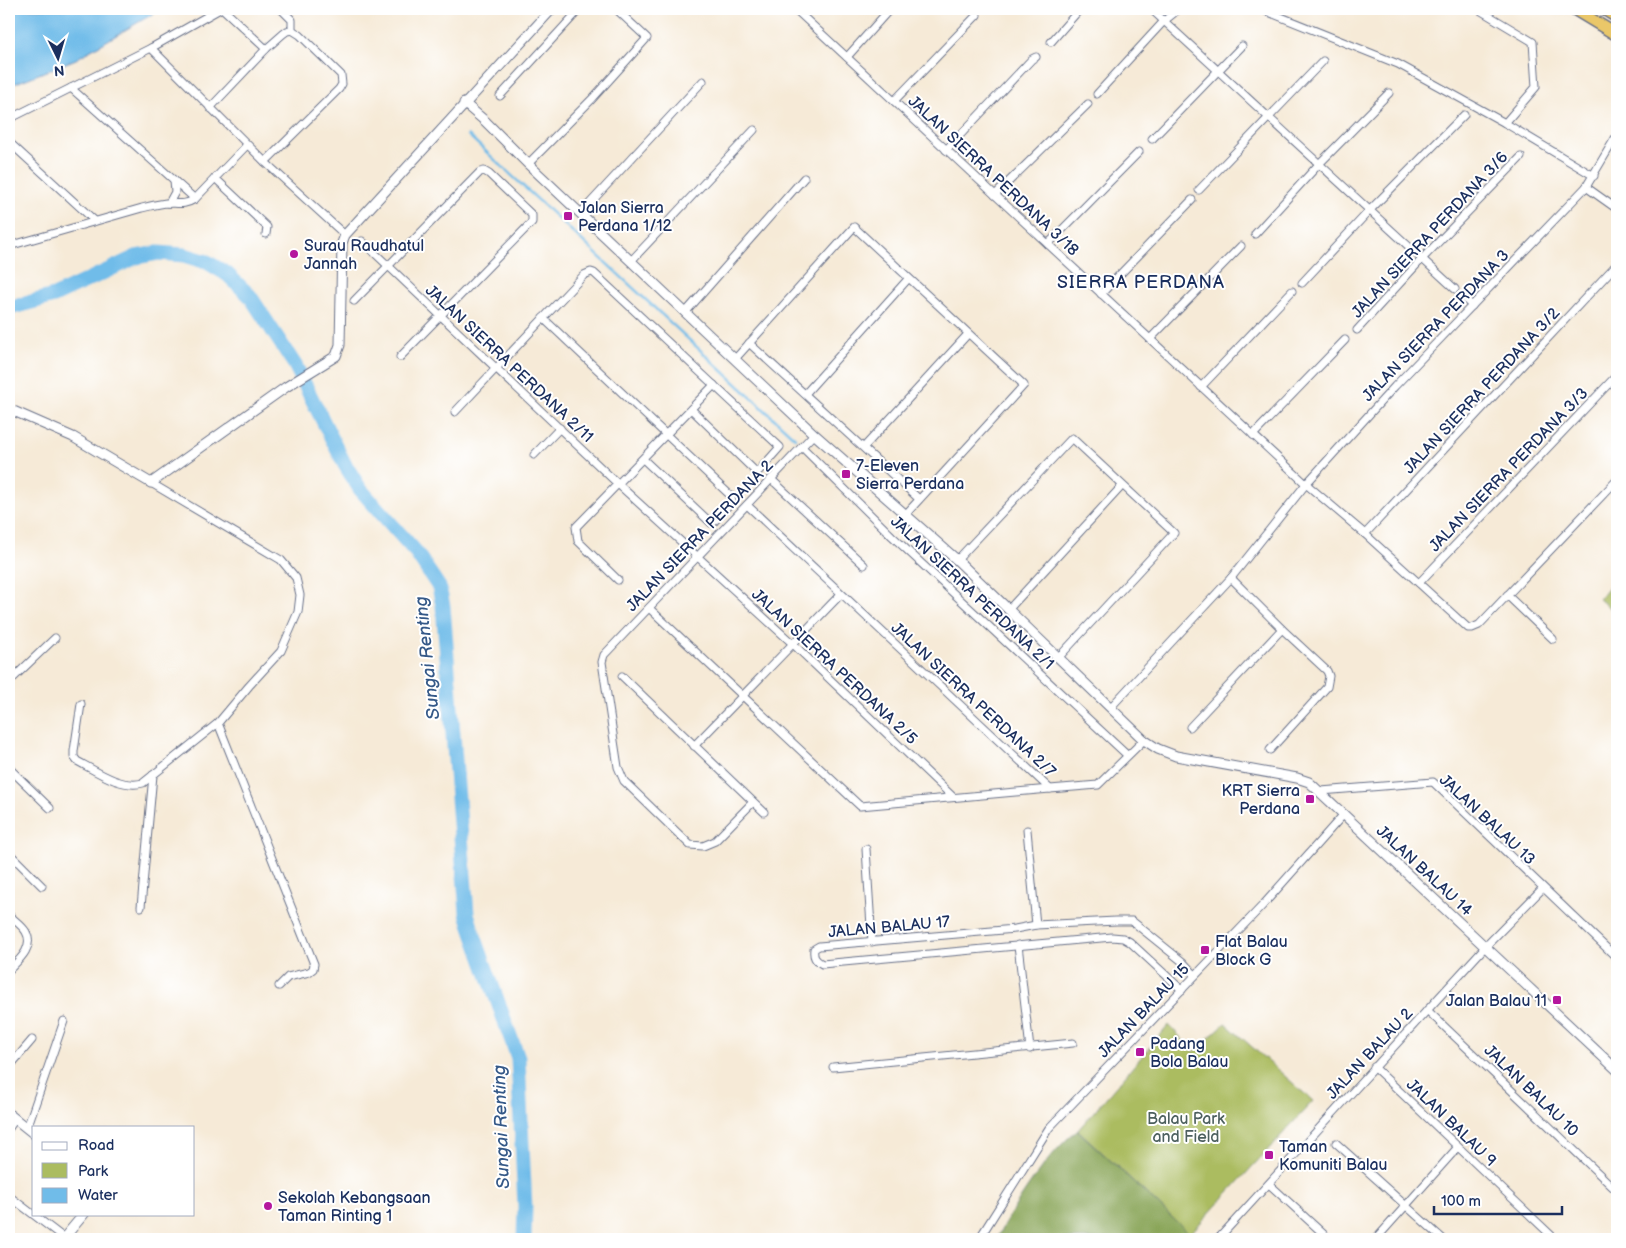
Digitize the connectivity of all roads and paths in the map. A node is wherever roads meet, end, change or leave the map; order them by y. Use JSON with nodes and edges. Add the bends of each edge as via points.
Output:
{"nodes":[{"id":1,"x":222,"y":9,"type":"edge"},
{"id":2,"x":281,"y":9,"type":"edge"},
{"id":3,"x":551,"y":9,"type":"edge"},
{"id":4,"x":580,"y":9,"type":"edge"},
{"id":5,"x":616,"y":9,"type":"edge"},
{"id":6,"x":795,"y":9,"type":"edge"},
{"id":7,"x":890,"y":9,"type":"edge"},
{"id":8,"x":1080,"y":9,"type":"edge"},
{"id":9,"x":1151,"y":9,"type":"edge"},
{"id":10,"x":1179,"y":9,"type":"edge"},
{"id":11,"x":1261,"y":9,"type":"edge"},
{"id":12,"x":1478,"y":9,"type":"edge"},
{"id":13,"x":1574,"y":9,"type":"edge"},
{"id":14,"x":1604,"y":9,"type":"edge"},
{"id":15,"x":977,"y":15,"type":"dead end"},
{"id":16,"x":1617,"y":17,"type":"edge"},
{"id":17,"x":1164,"y":21,"type":"junction"},
{"id":18,"x":292,"y":30,"type":"junction"},
{"id":19,"x":1617,"y":34,"type":"edge"},
{"id":20,"x":1051,"y":42,"type":"dead end"},
{"id":21,"x":1242,"y":46,"type":"dead end"},
{"id":22,"x":150,"y":48,"type":"junction"},
{"id":23,"x":266,"y":49,"type":"junction"},
{"id":24,"x":847,"y":57,"type":"junction"},
{"id":25,"x":1036,"y":57,"type":"dead end"},
{"id":26,"x":1323,"y":61,"type":"dead end"},
{"id":27,"x":1219,"y":70,"type":"junction"},
{"id":28,"x":703,"y":80,"type":"dead end"},
{"id":29,"x":71,"y":88,"type":"junction"},
{"id":30,"x":1389,"y":93,"type":"dead end"},
{"id":31,"x":1097,"y":94,"type":"dead end"},
{"id":32,"x":500,"y":96,"type":"dead end"},
{"id":33,"x":894,"y":101,"type":"junction"},
{"id":34,"x":464,"y":103,"type":"junction"},
{"id":35,"x":1088,"y":104,"type":"dead end"},
{"id":36,"x":210,"y":108,"type":"junction"},
{"id":37,"x":1464,"y":115,"type":"dead end"},
{"id":38,"x":1269,"y":117,"type":"junction"},
{"id":39,"x":9,"y":119,"type":"edge"},
{"id":40,"x":1505,"y":123,"type":"junction"},
{"id":41,"x":754,"y":130,"type":"dead end"},
{"id":42,"x":1617,"y":135,"type":"edge"},
{"id":43,"x":1152,"y":139,"type":"dead end"},
{"id":44,"x":9,"y":142,"type":"edge"},
{"id":45,"x":247,"y":144,"type":"junction"},
{"id":46,"x":946,"y":150,"type":"junction"},
{"id":47,"x":1139,"y":152,"type":"dead end"},
{"id":48,"x":1521,"y":158,"type":"dead end"},
{"id":49,"x":265,"y":162,"type":"junction"},
{"id":50,"x":528,"y":164,"type":"junction"},
{"id":51,"x":1319,"y":164,"type":"junction"},
{"id":52,"x":1594,"y":176,"type":"junction"},
{"id":53,"x":215,"y":178,"type":"junction"},
{"id":54,"x":804,"y":178,"type":"dead end"},
{"id":55,"x":174,"y":180,"type":"junction"},
{"id":56,"x":1586,"y":187,"type":"junction"},
{"id":57,"x":1199,"y":190,"type":"dead end"},
{"id":58,"x":995,"y":195,"type":"junction"},
{"id":59,"x":195,"y":199,"type":"junction"},
{"id":60,"x":1192,"y":200,"type":"dead end"},
{"id":61,"x":169,"y":203,"type":"junction"},
{"id":62,"x":1617,"y":209,"type":"edge"},
{"id":63,"x":1370,"y":210,"type":"junction"},
{"id":64,"x":580,"y":214,"type":"junction"},
{"id":65,"x":95,"y":221,"type":"junction"},
{"id":66,"x":266,"y":234,"type":"dead end"},
{"id":67,"x":1255,"y":234,"type":"dead end"},
{"id":68,"x":345,"y":235,"type":"junction"},
{"id":69,"x":362,"y":240,"type":"dead end"},
{"id":70,"x":1048,"y":244,"type":"junction"},
{"id":71,"x":9,"y":246,"type":"edge"},
{"id":72,"x":1241,"y":246,"type":"dead end"},
{"id":73,"x":1422,"y":259,"type":"junction"},
{"id":74,"x":631,"y":261,"type":"junction"},
{"id":75,"x":1617,"y":264,"type":"edge"},
{"id":76,"x":388,"y":266,"type":"junction"},
{"id":77,"x":908,"y":279,"type":"junction"},
{"id":78,"x":1302,"y":283,"type":"dead end"},
{"id":79,"x":1455,"y":289,"type":"dead end"},
{"id":80,"x":1292,"y":291,"type":"dead end"},
{"id":81,"x":1101,"y":294,"type":"junction"},
{"id":82,"x":1463,"y":297,"type":"dead end"},
{"id":83,"x":354,"y":301,"type":"dead end"},
{"id":84,"x":1472,"y":306,"type":"junction"},
{"id":85,"x":685,"y":313,"type":"junction"},
{"id":86,"x":440,"y":316,"type":"junction"},
{"id":87,"x":543,"y":318,"type":"junction"},
{"id":88,"x":1358,"y":330,"type":"dead end"},
{"id":89,"x":968,"y":334,"type":"junction"},
{"id":90,"x":1150,"y":339,"type":"junction"},
{"id":91,"x":1345,"y":340,"type":"dead end"},
{"id":92,"x":749,"y":343,"type":"junction"},
{"id":93,"x":400,"y":358,"type":"dead end"},
{"id":94,"x":735,"y":359,"type":"junction"},
{"id":95,"x":496,"y":368,"type":"junction"},
{"id":96,"x":1617,"y":375,"type":"edge"},
{"id":97,"x":714,"y":385,"type":"junction"},
{"id":98,"x":1201,"y":387,"type":"junction"},
{"id":99,"x":805,"y":394,"type":"junction"},
{"id":100,"x":9,"y":409,"type":"edge"},
{"id":101,"x":692,"y":409,"type":"junction"},
{"id":102,"x":455,"y":412,"type":"dead end"},
{"id":103,"x":560,"y":428,"type":"junction"},
{"id":104,"x":814,"y":434,"type":"junction"},
{"id":105,"x":666,"y":435,"type":"junction"},
{"id":106,"x":1253,"y":435,"type":"junction"},
{"id":107,"x":802,"y":447,"type":"junction"},
{"id":108,"x":864,"y":447,"type":"junction"},
{"id":109,"x":534,"y":455,"type":"dead end"},
{"id":110,"x":643,"y":459,"type":"junction"},
{"id":111,"x":772,"y":479,"type":"junction"},
{"id":112,"x":1617,"y":480,"type":"edge"},
{"id":113,"x":152,"y":483,"type":"junction"},
{"id":114,"x":618,"y":484,"type":"junction"},
{"id":115,"x":1306,"y":484,"type":"junction"},
{"id":116,"x":1122,"y":486,"type":"junction"},
{"id":117,"x":919,"y":499,"type":"junction"},
{"id":118,"x":747,"y":506,"type":"junction"},
{"id":119,"x":905,"y":515,"type":"junction"},
{"id":120,"x":1365,"y":534,"type":"junction"},
{"id":121,"x":697,"y":556,"type":"junction"},
{"id":122,"x":956,"y":560,"type":"junction"},
{"id":123,"x":864,"y":565,"type":"dead end"},
{"id":124,"x":1231,"y":578,"type":"junction"},
{"id":125,"x":618,"y":580,"type":"dead end"},
{"id":126,"x":1419,"y":582,"type":"junction"},
{"id":127,"x":842,"y":594,"type":"junction"},
{"id":128,"x":1507,"y":595,"type":"junction"},
{"id":129,"x":649,"y":608,"type":"junction"},
{"id":130,"x":1008,"y":610,"type":"junction"},
{"id":131,"x":1282,"y":629,"type":"junction"},
{"id":132,"x":55,"y":638,"type":"dead end"},
{"id":133,"x":1552,"y":639,"type":"dead end"},
{"id":134,"x":793,"y":644,"type":"junction"},
{"id":135,"x":1058,"y":658,"type":"junction"},
{"id":136,"x":622,"y":676,"type":"dead end"},
{"id":137,"x":9,"y":680,"type":"edge"},
{"id":138,"x":744,"y":695,"type":"junction"},
{"id":139,"x":81,"y":704,"type":"dead end"},
{"id":140,"x":1110,"y":708,"type":"junction"},
{"id":141,"x":218,"y":723,"type":"junction"},
{"id":142,"x":1190,"y":727,"type":"dead end"},
{"id":143,"x":1144,"y":740,"type":"junction"},
{"id":144,"x":694,"y":746,"type":"junction"},
{"id":145,"x":1270,"y":750,"type":"dead end"},
{"id":146,"x":1128,"y":755,"type":"junction"},
{"id":147,"x":9,"y":768,"type":"edge"},
{"id":148,"x":153,"y":776,"type":"junction"},
{"id":149,"x":1050,"y":789,"type":"junction"},
{"id":150,"x":1320,"y":791,"type":"junction"},
{"id":151,"x":953,"y":797,"type":"junction"},
{"id":152,"x":753,"y":802,"type":"junction"},
{"id":153,"x":50,"y":808,"type":"dead end"},
{"id":154,"x":764,"y":812,"type":"dead end"},
{"id":155,"x":1344,"y":814,"type":"junction"},
{"id":156,"x":1027,"y":830,"type":"dead end"},
{"id":157,"x":866,"y":849,"type":"dead end"},
{"id":158,"x":9,"y":853,"type":"edge"},
{"id":159,"x":42,"y":886,"type":"dead end"},
{"id":160,"x":1543,"y":888,"type":"junction"},
{"id":161,"x":141,"y":907,"type":"dead end"},
{"id":162,"x":9,"y":915,"type":"edge"},
{"id":163,"x":1036,"y":925,"type":"junction"},
{"id":164,"x":872,"y":942,"type":"junction"},
{"id":165,"x":1018,"y":945,"type":"junction"},
{"id":166,"x":1485,"y":947,"type":"junction"},
{"id":167,"x":1617,"y":958,"type":"edge"},
{"id":168,"x":9,"y":970,"type":"edge"},
{"id":169,"x":1195,"y":975,"type":"junction"},
{"id":170,"x":279,"y":986,"type":"dead end"},
{"id":171,"x":1182,"y":990,"type":"junction"},
{"id":172,"x":1427,"y":1010,"type":"junction"},
{"id":173,"x":64,"y":1021,"type":"dead end"},
{"id":174,"x":32,"y":1040,"type":"dead end"},
{"id":175,"x":1073,"y":1043,"type":"dead end"},
{"id":176,"x":1030,"y":1049,"type":"junction"},
{"id":177,"x":9,"y":1067,"type":"edge"},
{"id":178,"x":833,"y":1067,"type":"dead end"},
{"id":179,"x":1374,"y":1067,"type":"junction"},
{"id":180,"x":1617,"y":1070,"type":"edge"},
{"id":181,"x":12,"y":1117,"type":"edge"},
{"id":182,"x":32,"y":1126,"type":"edge"},
{"id":183,"x":9,"y":1128,"type":"edge"},
{"id":184,"x":31,"y":1131,"type":"edge"},
{"id":185,"x":1336,"y":1143,"type":"dead end"},
{"id":186,"x":1458,"y":1146,"type":"junction"},
{"id":187,"x":1269,"y":1184,"type":"junction"},
{"id":188,"x":1617,"y":1191,"type":"edge"},
{"id":189,"x":9,"y":1196,"type":"edge"},
{"id":190,"x":1406,"y":1206,"type":"junction"},
{"id":191,"x":32,"y":1214,"type":"edge"},
{"id":192,"x":34,"y":1216,"type":"edge"},
{"id":193,"x":82,"y":1216,"type":"edge"},
{"id":194,"x":63,"y":1239,"type":"edge"},
{"id":195,"x":979,"y":1239,"type":"edge"},
{"id":196,"x":1218,"y":1239,"type":"edge"},
{"id":197,"x":1328,"y":1239,"type":"edge"},
{"id":198,"x":1376,"y":1239,"type":"edge"},
{"id":199,"x":1443,"y":1239,"type":"edge"},
{"id":200,"x":1555,"y":1239,"type":"edge"}],
"edges":[{"from":1,"to":22,"type":"street"},
{"from":1,"to":23,"type":"street"},
{"from":2,"to":18,"type":"street","via":[[292,20]]},
{"from":3,"to":34,"type":"street"},
{"from":4,"to":32,"type":"street"},
{"from":5,"to":50,"type":"street","via":[[647,38]]},
{"from":6,"to":24,"type":"street","name":"JALAN SIERRA PERDANA 3/18"},
{"from":7,"to":24,"type":"street"},
{"from":8,"to":20,"type":"street"},
{"from":9,"to":17,"type":"street"},
{"from":10,"to":17,"type":"street"},
{"from":11,"to":40,"type":"street","via":[[1398,64]]},
{"from":12,"to":40,"type":"street","via":[[1533,42],[1536,86]]},
{"from":13,"to":19,"type":"highway"},
{"from":14,"to":16,"type":"highway"},
{"from":15,"to":33,"type":"street"},
{"from":17,"to":27,"type":"street"},
{"from":17,"to":31,"type":"street"},
{"from":18,"to":23,"type":"street"},
{"from":18,"to":49,"type":"street","via":[[341,74],[342,84]]},
{"from":21,"to":27,"type":"street"},
{"from":22,"to":29,"type":"street"},
{"from":22,"to":36,"type":"street"},
{"from":23,"to":36,"type":"street"},
{"from":24,"to":33,"type":"street","name":"JALAN SIERRA PERDANA 3/18"},
{"from":25,"to":46,"type":"street"},
{"from":26,"to":38,"type":"street"},
{"from":27,"to":38,"type":"street"},
{"from":27,"to":43,"type":"street"},
{"from":28,"to":64,"type":"street"},
{"from":29,"to":39,"type":"street"},
{"from":29,"to":55,"type":"street"},
{"from":30,"to":51,"type":"street"},
{"from":33,"to":46,"type":"street","name":"JALAN SIERRA PERDANA 3/18"},
{"from":34,"to":50,"type":"street","name":"JALAN BALAU 14"},
{"from":34,"to":68,"type":"street"},
{"from":35,"to":58,"type":"street"},
{"from":36,"to":45,"type":"street"},
{"from":37,"to":63,"type":"street"},
{"from":38,"to":51,"type":"street"},
{"from":38,"to":57,"type":"street"},
{"from":40,"to":52,"type":"street"},
{"from":41,"to":74,"type":"street"},
{"from":42,"to":52,"type":"street","name":"JALAN SIERRA PERDANA 3"},
{"from":44,"to":65,"type":"street"},
{"from":45,"to":49,"type":"street"},
{"from":45,"to":53,"type":"street"},
{"from":46,"to":58,"type":"street","name":"JALAN SIERRA PERDANA 3/18"},
{"from":47,"to":70,"type":"street"},
{"from":48,"to":73,"type":"street","name":"JALAN SIERRA PERDANA 3/6"},
{"from":49,"to":68,"type":"street"},
{"from":50,"to":64,"type":"street","name":"JALAN BALAU 14"},
{"from":51,"to":63,"type":"street"},
{"from":51,"to":67,"type":"street"},
{"from":52,"to":56,"type":"street","name":"JALAN SIERRA PERDANA 3"},
{"from":53,"to":59,"type":"street"},
{"from":53,"to":66,"type":"street","via":[[267,227]]},
{"from":54,"to":85,"type":"street"},
{"from":55,"to":59,"type":"street"},
{"from":55,"to":61,"type":"street","via":[[175,192]]},
{"from":56,"to":62,"type":"street"},
{"from":56,"to":84,"type":"street","name":"JALAN SIERRA PERDANA 3"},
{"from":58,"to":70,"type":"street","name":"JALAN SIERRA PERDANA 3/18"},
{"from":59,"to":61,"type":"street","via":[[184,204]]},
{"from":60,"to":81,"type":"street"},
{"from":61,"to":65,"type":"street"},
{"from":63,"to":73,"type":"street"},
{"from":63,"to":78,"type":"street"},
{"from":64,"to":74,"type":"street","name":"JALAN BALAU 14"},
{"from":65,"to":71,"type":"street"},
{"from":68,"to":113,"type":"street","via":[[342,242],[340,345],[336,356],[286,387]]},
{"from":69,"to":76,"type":"street","name":"JALAN SIERRA PERDANA 2/11"},
{"from":70,"to":81,"type":"street","name":"JALAN SIERRA PERDANA 3/18"},
{"from":72,"to":90,"type":"street"},
{"from":73,"to":79,"type":"street"},
{"from":73,"to":88,"type":"street","name":"JALAN SIERRA PERDANA 3/6"},
{"from":74,"to":85,"type":"street","name":"JALAN BALAU 14"},
{"from":75,"to":120,"type":"street","name":"JALAN SIERRA PERDANA 3/2"},
{"from":76,"to":83,"type":"street"},
{"from":76,"to":86,"type":"street","name":"JALAN SIERRA PERDANA 2/11"},
{"from":76,"to":86,"type":"street","via":[[480,172],[489,174],[511,194],[532,215],[532,222]]},
{"from":77,"to":89,"type":"street"},
{"from":77,"to":92,"type":"street","via":[[854,227]]},
{"from":77,"to":99,"type":"street"},
{"from":80,"to":98,"type":"street"},
{"from":81,"to":90,"type":"street","name":"JALAN SIERRA PERDANA 3/18"},
{"from":82,"to":84,"type":"street"},
{"from":84,"to":115,"type":"street","name":"JALAN SIERRA PERDANA 3"},
{"from":85,"to":94,"type":"street","name":"JALAN BALAU 14"},
{"from":86,"to":93,"type":"street"},
{"from":86,"to":95,"type":"street","name":"JALAN SIERRA PERDANA 2/11"},
{"from":87,"to":95,"type":"street"},
{"from":87,"to":97,"type":"street","via":[[584,275],[594,273]]},
{"from":87,"to":105,"type":"street"},
{"from":89,"to":108,"type":"street"},
{"from":89,"to":117,"type":"street","via":[[1024,385]]},
{"from":90,"to":98,"type":"street","name":"JALAN SIERRA PERDANA 3/18"},
{"from":91,"to":106,"type":"street"},
{"from":92,"to":94,"type":"street"},
{"from":92,"to":99,"type":"street"},
{"from":94,"to":104,"type":"street","name":"JALAN BALAU 14"},
{"from":95,"to":102,"type":"street"},
{"from":95,"to":103,"type":"street","name":"JALAN SIERRA PERDANA 2/11"},
{"from":96,"to":126,"type":"street","name":"JALAN SIERRA PERDANA 3/3"},
{"from":97,"to":101,"type":"street"},
{"from":97,"to":101,"type":"street","via":[[780,447],[757,473]]},
{"from":98,"to":106,"type":"street","name":"JALAN SIERRA PERDANA 3/18"},
{"from":99,"to":108,"type":"street"},
{"from":100,"to":113,"type":"street","via":[[73,437]]},
{"from":101,"to":105,"type":"street"},
{"from":103,"to":109,"type":"street"},
{"from":103,"to":114,"type":"street","name":"JALAN SIERRA PERDANA 2/11"},
{"from":104,"to":107,"type":"street","name":"JALAN SIERRA PERDANA 2"},
{"from":104,"to":119,"type":"street","name":"JALAN BALAU 14"},
{"from":105,"to":110,"type":"street"},
{"from":105,"to":110,"type":"street","via":[[731,496],[732,501],[713,523]]},
{"from":106,"to":115,"type":"street","name":"JALAN SIERRA PERDANA 3/18"},
{"from":107,"to":111,"type":"street","name":"JALAN SIERRA PERDANA 2"},
{"from":107,"to":146,"type":"street","name":"JALAN SIERRA PERDANA 2/1","via":[[892,536]]},
{"from":108,"to":117,"type":"street"},
{"from":110,"to":114,"type":"street"},
{"from":111,"to":118,"type":"street","name":"JALAN SIERRA PERDANA 2"},
{"from":111,"to":123,"type":"street"},
{"from":112,"to":128,"type":"street"},
{"from":113,"to":141,"type":"street","via":[[281,560],[296,578],[300,595],[298,612],[281,651]]},
{"from":114,"to":121,"type":"street","name":"JALAN SIERRA PERDANA 2/11"},
{"from":114,"to":125,"type":"street","via":[[576,527],[578,541]]},
{"from":115,"to":120,"type":"street","name":"JALAN SIERRA PERDANA 3/18"},
{"from":115,"to":124,"type":"street","name":"JALAN SIERRA PERDANA 3"},
{"from":116,"to":122,"type":"street","via":[[1072,438]]},
{"from":116,"to":130,"type":"street"},
{"from":116,"to":135,"type":"street","via":[[1174,533]]},
{"from":117,"to":119,"type":"street"},
{"from":118,"to":121,"type":"street","name":"JALAN SIERRA PERDANA 2"},
{"from":118,"to":127,"type":"street","name":"JALAN SIERRA PERDANA 2/7"},
{"from":119,"to":122,"type":"street","name":"JALAN BALAU 14"},
{"from":120,"to":126,"type":"street","name":"JALAN SIERRA PERDANA 3/18"},
{"from":121,"to":129,"type":"street","name":"JALAN SIERRA PERDANA 2"},
{"from":121,"to":134,"type":"street","name":"JALAN SIERRA PERDANA 2/5"},
{"from":122,"to":130,"type":"street","name":"JALAN BALAU 14"},
{"from":124,"to":131,"type":"street"},
{"from":124,"to":140,"type":"street","name":"JALAN SIERRA PERDANA 3"},
{"from":126,"to":128,"type":"street","name":"JALAN SIERRA PERDANA 3/18","via":[[1468,628],[1479,625]]},
{"from":127,"to":134,"type":"street"},
{"from":127,"to":149,"type":"street","name":"JALAN SIERRA PERDANA 2/7"},
{"from":128,"to":133,"type":"street"},
{"from":129,"to":138,"type":"street"},
{"from":129,"to":152,"type":"street","name":"JALAN SIERRA PERDANA 2","via":[[604,655],[602,662],[618,767],[624,781],[690,845],[708,845],[715,841]]},
{"from":130,"to":135,"type":"street","name":"JALAN BALAU 14"},
{"from":131,"to":142,"type":"street"},
{"from":131,"to":145,"type":"street","via":[[1328,671],[1329,679],[1327,687]]},
{"from":132,"to":137,"type":"street"},
{"from":134,"to":138,"type":"street"},
{"from":134,"to":151,"type":"street","name":"JALAN SIERRA PERDANA 2/5"},
{"from":135,"to":140,"type":"street","name":"JALAN BALAU 14"},
{"from":136,"to":144,"type":"street"},
{"from":138,"to":144,"type":"street"},
{"from":138,"to":151,"type":"street","via":[[860,806]]},
{"from":139,"to":148,"type":"street","via":[[74,751],[76,762],[123,783],[136,785]]},
{"from":140,"to":143,"type":"street","name":"JALAN BALAU 14"},
{"from":141,"to":148,"type":"street"},
{"from":141,"to":170,"type":"street","via":[[314,964],[309,972],[288,977]]},
{"from":143,"to":146,"type":"street","name":"JALAN SIERRA PERDANA 2/7"},
{"from":143,"to":150,"type":"street","name":"JALAN BALAU 14","via":[[1158,750],[1176,756],[1297,778]]},
{"from":144,"to":152,"type":"street"},
{"from":146,"to":149,"type":"street","name":"JALAN SIERRA PERDANA 2/7","via":[[1098,784]]},
{"from":147,"to":153,"type":"street"},
{"from":148,"to":161,"type":"street"},
{"from":149,"to":151,"type":"street"},
{"from":150,"to":155,"type":"street","name":"JALAN BALAU 14"},
{"from":150,"to":160,"type":"street","name":"JALAN BALAU 13","via":[[1433,782]]},
{"from":152,"to":154,"type":"street"},
{"from":155,"to":166,"type":"street","name":"JALAN BALAU 14"},
{"from":155,"to":169,"type":"street","name":"JALAN BALAU 15"},
{"from":156,"to":163,"type":"street"},
{"from":157,"to":164,"type":"street"},
{"from":158,"to":159,"type":"street"},
{"from":160,"to":166,"type":"street","name":"JALAN BALAU 2"},
{"from":160,"to":167,"type":"street","name":"JALAN BALAU 13"},
{"from":162,"to":168,"type":"street","via":[[27,933],[28,944],[24,955]]},
{"from":163,"to":164,"type":"street","name":"JALAN BALAU 17"},
{"from":163,"to":169,"type":"street","name":"JALAN BALAU 17","via":[[1132,921]]},
{"from":164,"to":165,"type":"street","name":"JALAN BALAU 17","via":[[820,946],[814,948],[813,954],[815,960],[822,964]]},
{"from":165,"to":171,"type":"street","name":"JALAN BALAU 17","via":[[1123,938]]},
{"from":165,"to":176,"type":"street"},
{"from":166,"to":172,"type":"street","name":"JALAN BALAU 2"},
{"from":166,"to":180,"type":"street"},
{"from":169,"to":171,"type":"street","name":"JALAN BALAU 15"},
{"from":171,"to":195,"type":"street","name":"JALAN BALAU 15","via":[[1049,1128]]},
{"from":172,"to":179,"type":"street","name":"JALAN BALAU 2"},
{"from":172,"to":188,"type":"street","name":"JALAN BALAU 10"},
{"from":173,"to":182,"type":"street"},
{"from":174,"to":177,"type":"street"},
{"from":175,"to":176,"type":"street"},
{"from":176,"to":178,"type":"street"},
{"from":179,"to":186,"type":"street","name":"JALAN BALAU 9"},
{"from":179,"to":187,"type":"street","name":"JALAN BALAU 2"},
{"from":181,"to":183,"type":"street"},
{"from":181,"to":184,"type":"street"},
{"from":185,"to":190,"type":"street"},
{"from":186,"to":190,"type":"street"},
{"from":186,"to":200,"type":"street","name":"JALAN BALAU 9"},
{"from":187,"to":196,"type":"street","name":"JALAN BALAU 2"},
{"from":187,"to":197,"type":"street"},
{"from":189,"to":191,"type":"street"},
{"from":190,"to":198,"type":"street"},
{"from":190,"to":199,"type":"street"},
{"from":192,"to":194,"type":"street"},
{"from":193,"to":194,"type":"street"}]}
